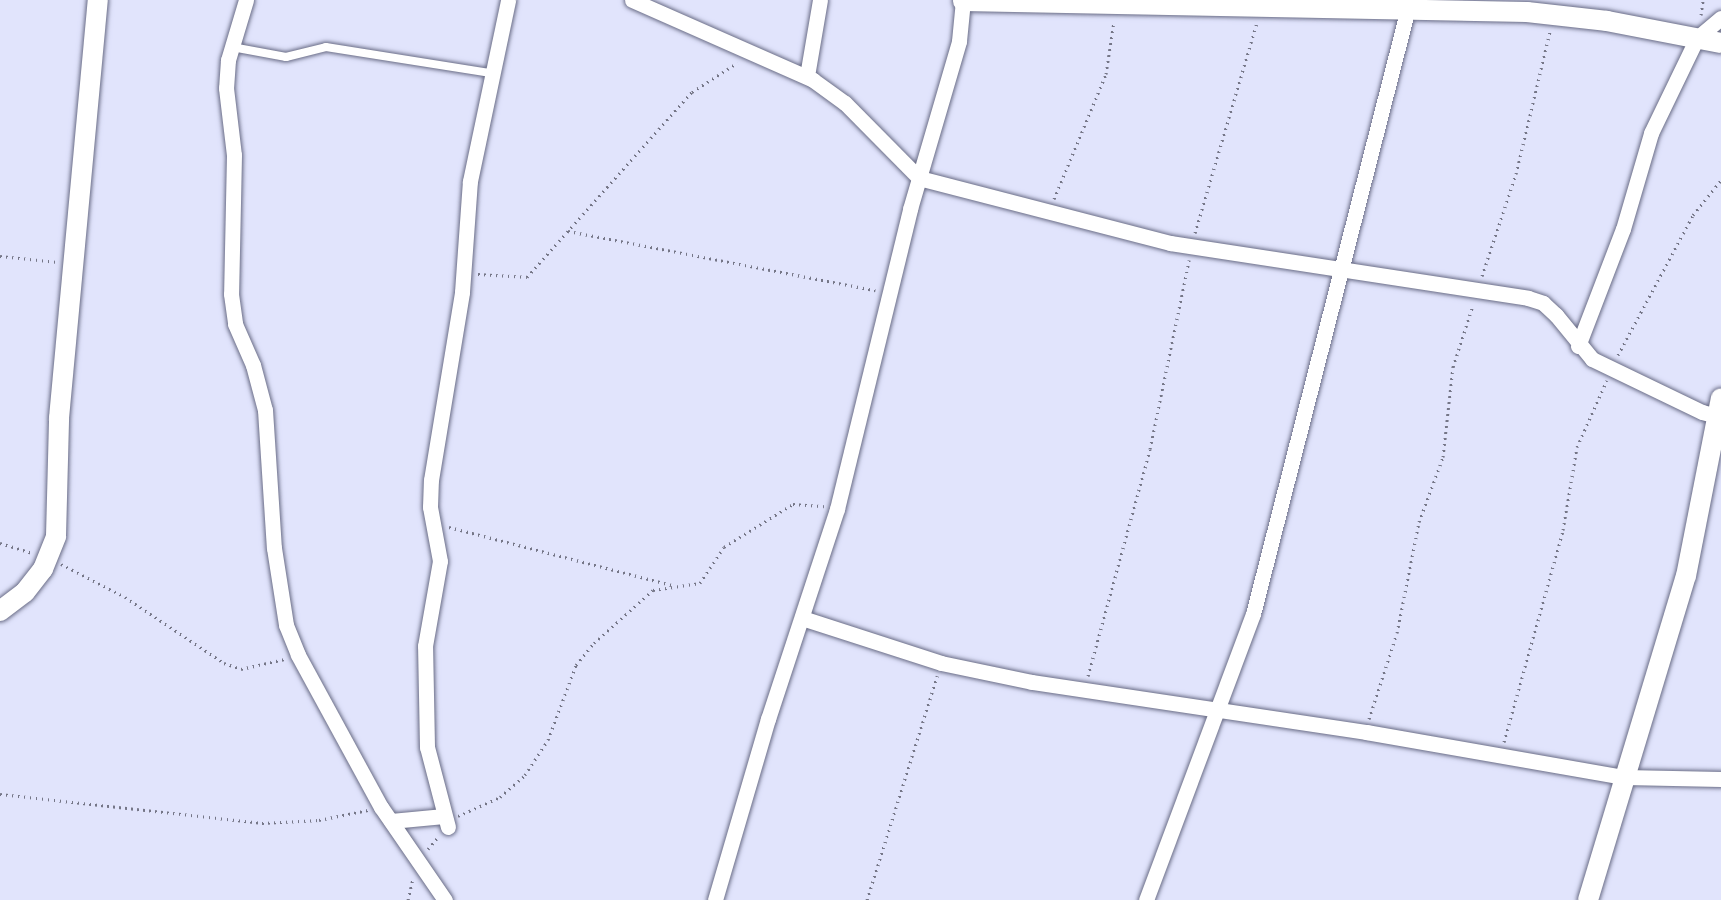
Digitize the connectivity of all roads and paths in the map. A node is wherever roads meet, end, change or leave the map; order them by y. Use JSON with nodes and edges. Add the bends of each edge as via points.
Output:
{"nodes":[{"id":1,"x":99,"y":0,"type":"edge"},
{"id":2,"x":246,"y":0,"type":"edge"},
{"id":3,"x":508,"y":0,"type":"edge"},
{"id":4,"x":632,"y":0,"type":"edge"},
{"id":5,"x":820,"y":0,"type":"edge"},
{"id":6,"x":946,"y":0,"type":"edge"},
{"id":7,"x":963,"y":0,"type":"edge"},
{"id":8,"x":1117,"y":5,"type":"junction"},
{"id":9,"x":1261,"y":8,"type":"junction"},
{"id":10,"x":1407,"y":12,"type":"junction"},
{"id":11,"x":1554,"y":15,"type":"junction"},
{"id":12,"x":1721,"y":18,"type":"edge"},
{"id":13,"x":1697,"y":38,"type":"junction"},
{"id":14,"x":1721,"y":43,"type":"edge"},
{"id":15,"x":232,"y":46,"type":"junction"},
{"id":16,"x":751,"y":54,"type":"junction"},
{"id":17,"x":491,"y":73,"type":"junction"},
{"id":18,"x":807,"y":76,"type":"junction"},
{"id":19,"x":919,"y":178,"type":"junction"},
{"id":20,"x":1721,"y":180,"type":"edge"},
{"id":21,"x":1050,"y":210,"type":"junction"},
{"id":22,"x":568,"y":231,"type":"junction"},
{"id":23,"x":1191,"y":247,"type":"junction"},
{"id":24,"x":0,"y":256,"type":"edge"},
{"id":25,"x":75,"y":264,"type":"junction"},
{"id":26,"x":1341,"y":271,"type":"junction"},
{"id":27,"x":464,"y":273,"type":"junction"},
{"id":28,"x":1478,"y":290,"type":"junction"},
{"id":29,"x":891,"y":294,"type":"junction"},
{"id":30,"x":1578,"y":346,"type":"junction"},
{"id":31,"x":1611,"y":370,"type":"junction"},
{"id":32,"x":1720,"y":410,"type":"edge"},
{"id":33,"x":837,"y":509,"type":"junction"},
{"id":34,"x":434,"y":522,"type":"junction"},
{"id":35,"x":0,"y":543,"type":"edge"},
{"id":36,"x":47,"y":557,"type":"junction"},
{"id":37,"x":674,"y":586,"type":"junction"},
{"id":38,"x":0,"y":611,"type":"edge"},
{"id":39,"x":802,"y":618,"type":"junction"},
{"id":40,"x":298,"y":655,"type":"junction"},
{"id":41,"x":941,"y":663,"type":"junction"},
{"id":42,"x":1085,"y":689,"type":"junction"},
{"id":43,"x":1219,"y":709,"type":"junction"},
{"id":44,"x":1366,"y":732,"type":"junction"},
{"id":45,"x":1500,"y":756,"type":"junction"},
{"id":46,"x":1624,"y":777,"type":"junction"},
{"id":47,"x":1721,"y":779,"type":"edge"},
{"id":48,"x":0,"y":794,"type":"edge"},
{"id":49,"x":381,"y":807,"type":"junction"},
{"id":50,"x":391,"y":821,"type":"junction"},
{"id":51,"x":446,"y":821,"type":"junction"},
{"id":52,"x":417,"y":862,"type":"junction"},
{"id":53,"x":445,"y":900,"type":"edge"},
{"id":54,"x":715,"y":900,"type":"edge"},
{"id":55,"x":867,"y":900,"type":"edge"},
{"id":56,"x":1146,"y":900,"type":"edge"},
{"id":57,"x":1588,"y":900,"type":"edge"}],
"edges":[{"from":1,"to":25,"type":"street"},
{"from":2,"to":15,"type":"street"},
{"from":3,"to":17,"type":"street"},
{"from":4,"to":16,"type":"street"},
{"from":5,"to":18,"type":"street"},
{"from":6,"to":7,"type":"street"},
{"from":7,"to":8,"type":"street"},
{"from":7,"to":19,"type":"street","via":[[959,41]]},
{"from":8,"to":9,"type":"street"},
{"from":8,"to":21,"type":"path","via":[[1106,74]]},
{"from":9,"to":10,"type":"street"},
{"from":9,"to":23,"type":"path"},
{"from":10,"to":11,"type":"street"},
{"from":10,"to":26,"type":"street"},
{"from":11,"to":13,"type":"street"},
{"from":11,"to":28,"type":"path","via":[[1516,174]]},
{"from":12,"to":13,"type":"street"},
{"from":13,"to":14,"type":"street"},
{"from":13,"to":30,"type":"street","via":[[1651,134],[1623,229]]},
{"from":15,"to":17,"type":"lane","via":[[286,57],[326,47]]},
{"from":15,"to":40,"type":"street","via":[[226,88],[234,154],[231,294],[235,324],[253,365],[265,410],[274,548],[286,626]]},
{"from":16,"to":18,"type":"street"},
{"from":16,"to":22,"type":"path","via":[[692,92]]},
{"from":17,"to":27,"type":"street","via":[[470,181]]},
{"from":18,"to":19,"type":"street","via":[[845,103]]},
{"from":19,"to":21,"type":"street"},
{"from":19,"to":29,"type":"street"},
{"from":20,"to":31,"type":"path","via":[[1693,215]]},
{"from":21,"to":23,"type":"street"},
{"from":22,"to":27,"type":"path","via":[[527,277]]},
{"from":22,"to":29,"type":"path"},
{"from":23,"to":26,"type":"street"},
{"from":23,"to":42,"type":"path","via":[[1150,448]]},
{"from":24,"to":25,"type":"path"},
{"from":25,"to":36,"type":"street","via":[[59,418],[58,516],[56,536]]},
{"from":26,"to":28,"type":"street"},
{"from":26,"to":43,"type":"street","via":[[1253,614]]},
{"from":27,"to":34,"type":"street","via":[[431,480],[429,507]]},
{"from":28,"to":30,"type":"street","via":[[1542,303]]},
{"from":28,"to":44,"type":"path","via":[[1453,368],[1443,457],[1419,522],[1397,633]]},
{"from":29,"to":33,"type":"street"},
{"from":30,"to":31,"type":"street"},
{"from":31,"to":32,"type":"street"},
{"from":31,"to":45,"type":"path","via":[[1577,447],[1563,530]]},
{"from":32,"to":46,"type":"street","via":[[1686,576]]},
{"from":33,"to":37,"type":"path","via":[[793,504],[724,547],[700,583]]},
{"from":33,"to":39,"type":"street"},
{"from":34,"to":37,"type":"path","via":[[484,539]]},
{"from":34,"to":51,"type":"street","via":[[440,561],[425,646],[427,747]]},
{"from":35,"to":36,"type":"path"},
{"from":36,"to":38,"type":"street","via":[[25,592]]},
{"from":36,"to":40,"type":"path","via":[[125,597],[224,663],[241,669]]},
{"from":37,"to":51,"type":"path","via":[[653,590],[594,643],[576,665],[548,740],[525,775],[500,797]]},
{"from":39,"to":41,"type":"street"},
{"from":39,"to":54,"type":"street"},
{"from":40,"to":49,"type":"street"},
{"from":41,"to":42,"type":"street"},
{"from":41,"to":55,"type":"path"},
{"from":42,"to":43,"type":"street"},
{"from":43,"to":44,"type":"street"},
{"from":43,"to":56,"type":"street"},
{"from":44,"to":45,"type":"street"},
{"from":45,"to":46,"type":"street"},
{"from":46,"to":47,"type":"street"},
{"from":46,"to":57,"type":"street"},
{"from":48,"to":49,"type":"path","via":[[262,823],[319,820]]},
{"from":49,"to":50,"type":"street"},
{"from":50,"to":51,"type":"street"},
{"from":50,"to":52,"type":"street"},
{"from":51,"to":52,"type":"path"},
{"from":52,"to":53,"type":"street"}]}
